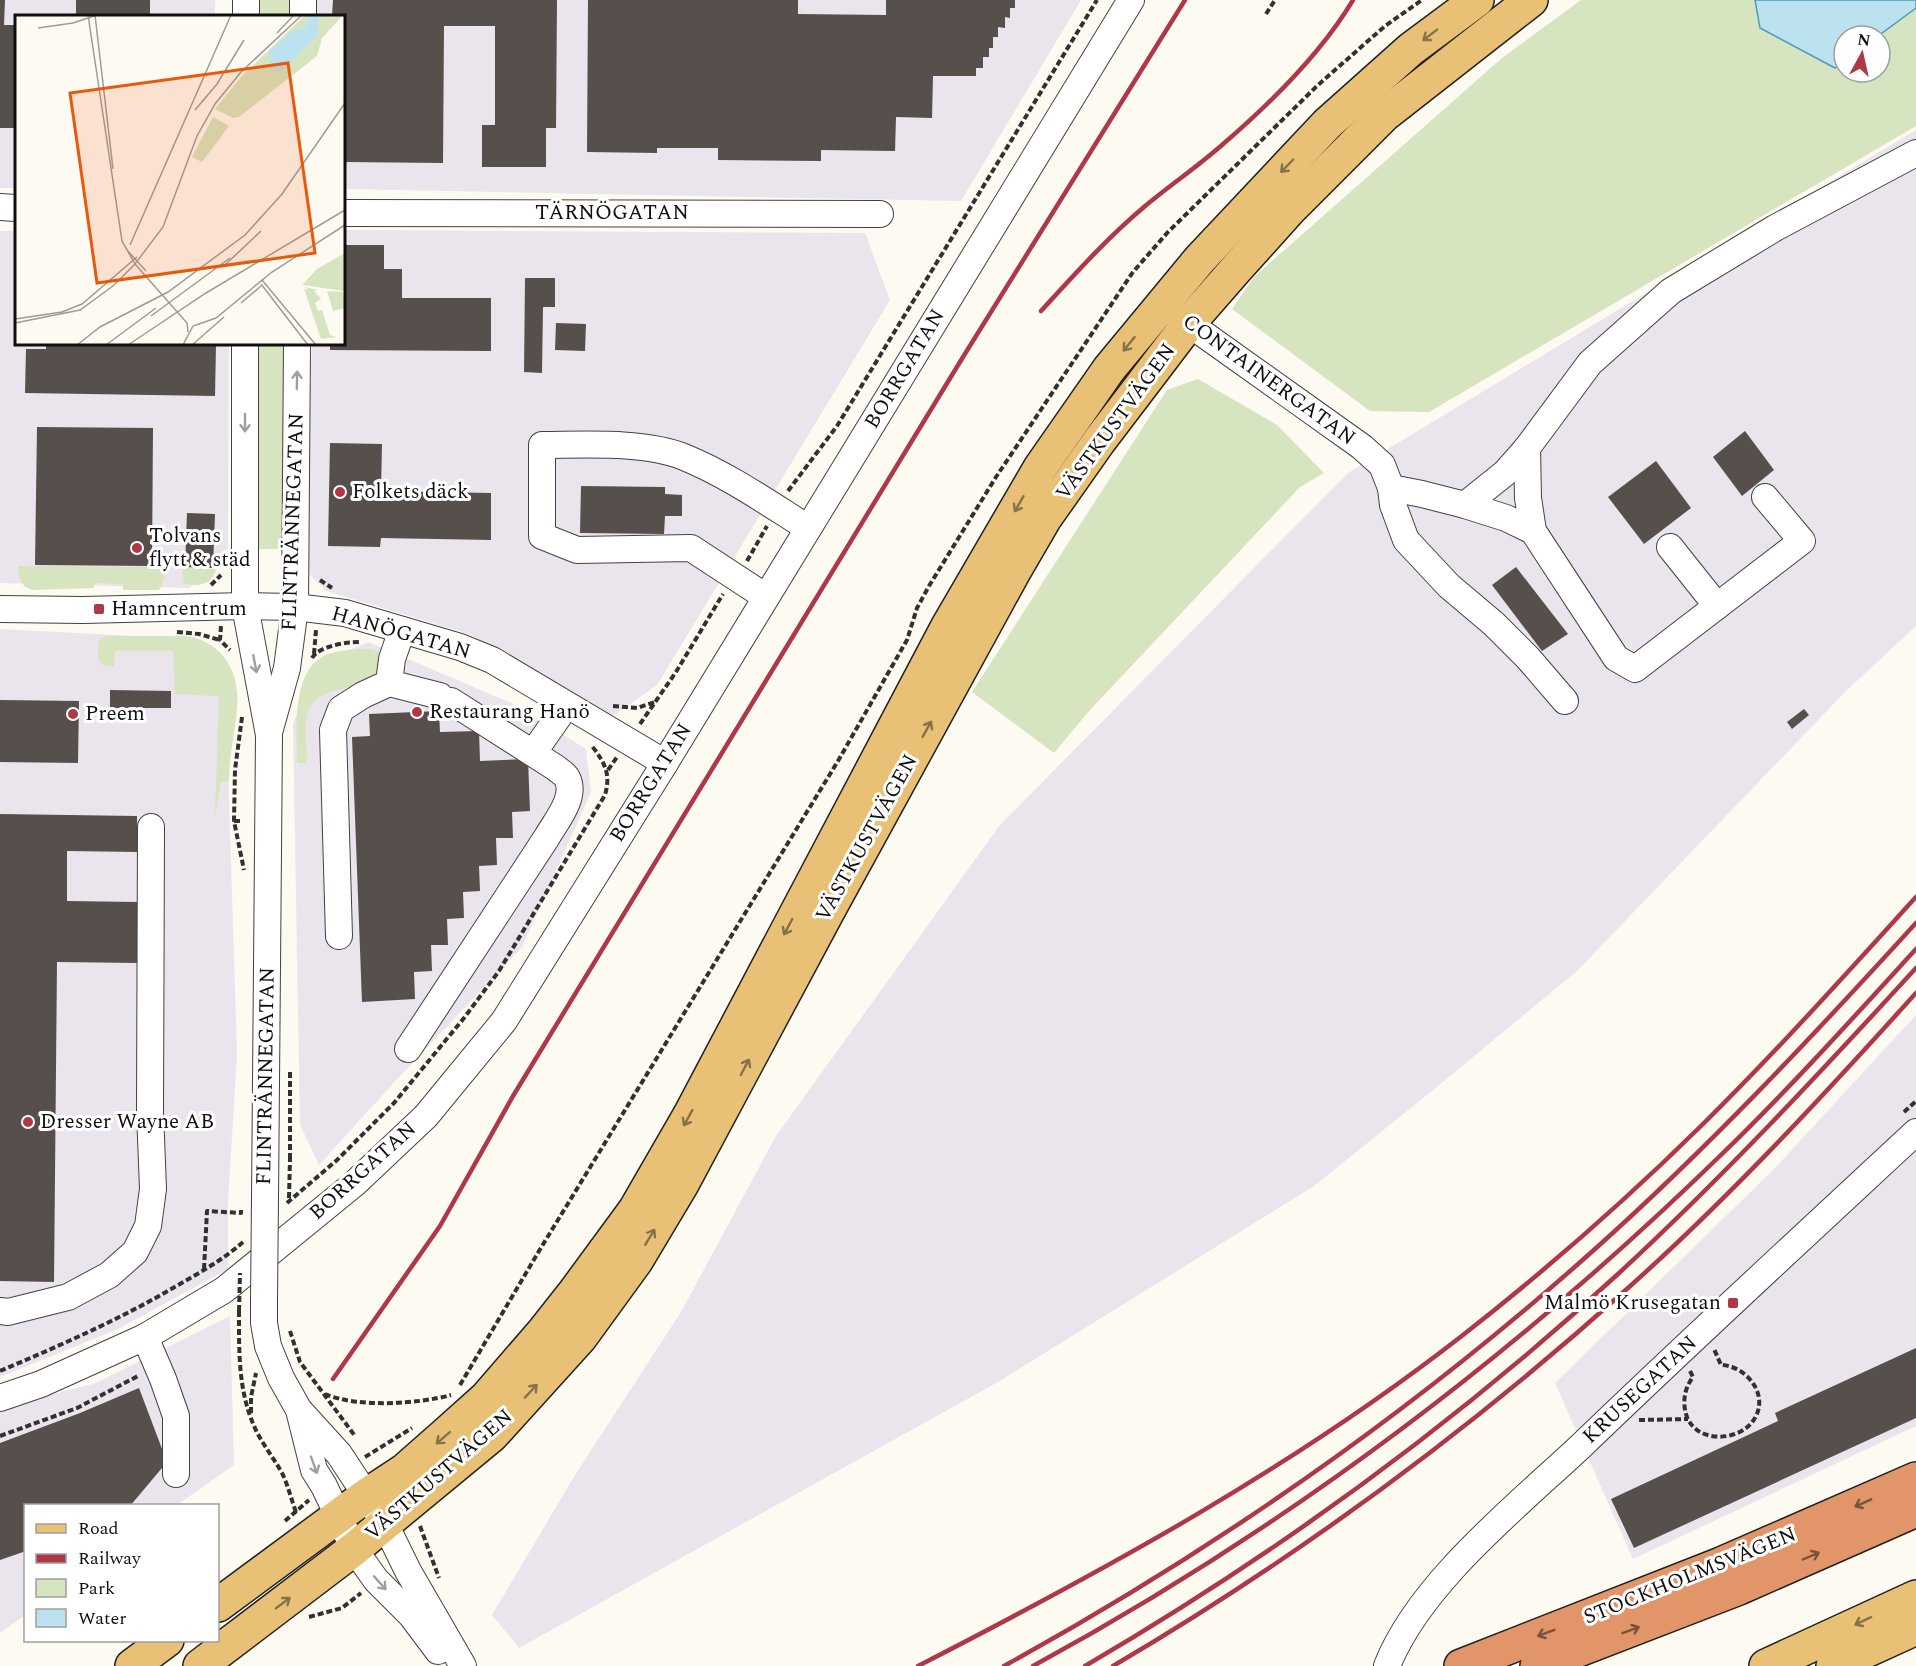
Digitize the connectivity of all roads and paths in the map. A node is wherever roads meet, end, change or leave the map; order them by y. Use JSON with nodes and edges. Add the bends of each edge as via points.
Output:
{"nodes":[{"id":1,"x":1097,"y":0,"type":"edge"},
{"id":2,"x":1131,"y":0,"type":"edge"},
{"id":3,"x":1275,"y":0,"type":"edge"},
{"id":4,"x":1477,"y":0,"type":"edge"},
{"id":5,"x":1531,"y":0,"type":"edge"},
{"id":6,"x":1266,"y":14,"type":"dead end"},
{"id":7,"x":1916,"y":153,"type":"edge"},
{"id":8,"x":0,"y":207,"type":"edge"},
{"id":9,"x":15,"y":208,"type":"edge"},
{"id":10,"x":345,"y":213,"type":"edge"},
{"id":11,"x":880,"y":214,"type":"dead end"},
{"id":12,"x":1162,"y":304,"type":"junction"},
{"id":13,"x":1189,"y":323,"type":"junction"},
{"id":14,"x":245,"y":345,"type":"edge"},
{"id":15,"x":297,"y":345,"type":"edge"},
{"id":16,"x":1527,"y":448,"type":"junction"},
{"id":17,"x":1391,"y":489,"type":"junction"},
{"id":18,"x":1765,"y":496,"type":"dead end"},
{"id":19,"x":1465,"y":505,"type":"junction"},
{"id":20,"x":777,"y":509,"type":"junction"},
{"id":21,"x":808,"y":528,"type":"junction"},
{"id":22,"x":1533,"y":531,"type":"junction"},
{"id":23,"x":1670,"y":547,"type":"dead end"},
{"id":24,"x":735,"y":577,"type":"junction"},
{"id":25,"x":766,"y":597,"type":"junction"},
{"id":26,"x":245,"y":606,"type":"junction"},
{"id":27,"x":1717,"y":606,"type":"junction"},
{"id":28,"x":295,"y":607,"type":"junction"},
{"id":29,"x":0,"y":609,"type":"edge"},
{"id":30,"x":399,"y":638,"type":"junction"},
{"id":31,"x":310,"y":661,"type":"dead end"},
{"id":32,"x":389,"y":683,"type":"junction"},
{"id":33,"x":1565,"y":701,"type":"dead end"},
{"id":34,"x":656,"y":702,"type":"dead end"},
{"id":35,"x":566,"y":706,"type":"junction"},
{"id":36,"x":243,"y":713,"type":"dead end"},
{"id":37,"x":269,"y":735,"type":"junction"},
{"id":38,"x":590,"y":743,"type":"dead end"},
{"id":39,"x":534,"y":753,"type":"junction"},
{"id":40,"x":665,"y":763,"type":"junction"},
{"id":41,"x":234,"y":821,"type":"junction"},
{"id":42,"x":243,"y":821,"type":"dead end"},
{"id":43,"x":152,"y":827,"type":"dead end"},
{"id":44,"x":238,"y":842,"type":"dead end"},
{"id":45,"x":339,"y":936,"type":"dead end"},
{"id":46,"x":408,"y":1049,"type":"dead end"},
{"id":47,"x":1916,"y":1132,"type":"edge"},
{"id":48,"x":272,"y":1204,"type":"junction"},
{"id":49,"x":241,"y":1213,"type":"dead end"},
{"id":50,"x":248,"y":1238,"type":"dead end"},
{"id":51,"x":204,"y":1270,"type":"junction"},
{"id":52,"x":0,"y":1311,"type":"edge"},
{"id":53,"x":239,"y":1311,"type":"dead end"},
{"id":54,"x":288,"y":1326,"type":"dead end"},
{"id":55,"x":145,"y":1337,"type":"junction"},
{"id":56,"x":1709,"y":1345,"type":"dead end"},
{"id":57,"x":157,"y":1366,"type":"junction"},
{"id":58,"x":1687,"y":1366,"type":"dead end"},
{"id":59,"x":0,"y":1371,"type":"edge"},
{"id":60,"x":325,"y":1394,"type":"junction"},
{"id":61,"x":455,"y":1394,"type":"dead end"},
{"id":62,"x":0,"y":1398,"type":"edge"},
{"id":63,"x":299,"y":1410,"type":"junction"},
{"id":64,"x":1688,"y":1419,"type":"junction"},
{"id":65,"x":1629,"y":1421,"type":"dead end"},
{"id":66,"x":0,"y":1436,"type":"edge"},
{"id":67,"x":359,"y":1443,"type":"dead end"},
{"id":68,"x":364,"y":1448,"type":"dead end"},
{"id":69,"x":369,"y":1454,"type":"dead end"},
{"id":70,"x":176,"y":1474,"type":"dead end"},
{"id":71,"x":1916,"y":1479,"type":"edge"},
{"id":72,"x":367,"y":1495,"type":"junction"},
{"id":73,"x":1916,"y":1510,"type":"edge"},
{"id":74,"x":296,"y":1512,"type":"dead end"},
{"id":75,"x":337,"y":1516,"type":"junction"},
{"id":76,"x":385,"y":1524,"type":"junction"},
{"id":77,"x":421,"y":1529,"type":"dead end"},
{"id":78,"x":354,"y":1549,"type":"junction"},
{"id":79,"x":440,"y":1583,"type":"dead end"},
{"id":80,"x":360,"y":1593,"type":"dead end"},
{"id":81,"x":1916,"y":1597,"type":"edge"},
{"id":82,"x":219,"y":1604,"type":"edge"},
{"id":83,"x":419,"y":1610,"type":"junction"},
{"id":84,"x":304,"y":1618,"type":"dead end"},
{"id":85,"x":1916,"y":1628,"type":"edge"},
{"id":86,"x":166,"y":1642,"type":"edge"},
{"id":87,"x":1390,"y":1661,"type":"edge"},
{"id":88,"x":132,"y":1666,"type":"edge"},
{"id":89,"x":200,"y":1666,"type":"edge"},
{"id":90,"x":448,"y":1666,"type":"edge"},
{"id":91,"x":463,"y":1666,"type":"edge"},
{"id":92,"x":1461,"y":1666,"type":"edge"},
{"id":93,"x":1537,"y":1666,"type":"edge"},
{"id":94,"x":1766,"y":1666,"type":"edge"},
{"id":95,"x":1833,"y":1666,"type":"edge"}],
"edges":[{"from":1,"to":20,"type":"path","via":[[837,426]]},
{"from":2,"to":21,"type":"street","name":"BORRGATAN"},
{"from":3,"to":6,"type":"path"},
{"from":4,"to":12,"type":"main road","name":"VÄSTKUSTVÄGEN","one_way":true,"via":[[1411,49],[1327,124]]},
{"from":5,"to":13,"type":"main road","name":"VÄSTKUSTVÄGEN","via":[[1384,115],[1291,208]]},
{"from":7,"to":16,"type":"street","via":[[1775,228],[1671,291],[1590,363]]},
{"from":8,"to":9,"type":"street"},
{"from":10,"to":11,"type":"street","name":"TÄRNÖGATAN"},
{"from":12,"to":13,"type":"street","name":"CONTAINERGATAN"},
{"from":12,"to":72,"type":"main road","name":"VÄSTKUSTVÄGEN","one_way":true,"via":[[1109,369],[1040,468],[954,616],[691,1113],[635,1210],[544,1331],[486,1398],[405,1470]]},
{"from":13,"to":17,"type":"street","name":"CONTAINERGATAN","via":[[1362,447],[1382,465]]},
{"from":76,"to":13,"type":"main road","name":"VÄSTKUSTVÄGEN","one_way":true,"via":[[492,1435],[580,1338],[636,1262],[1013,573],[1093,450]]},
{"from":14,"to":26,"type":"street","name":"FLINTRÄNNEGATAN","one_way":true},
{"from":28,"to":15,"type":"street","name":"FLINTRÄNNEGATAN","one_way":true},
{"from":16,"to":19,"type":"street"},
{"from":16,"to":22,"type":"street"},
{"from":17,"to":19,"type":"street"},
{"from":17,"to":33,"type":"street","via":[[1407,540],[1449,586],[1528,658]]},
{"from":18,"to":27,"type":"street","via":[[1802,541]]},
{"from":19,"to":22,"type":"street"},
{"from":20,"to":21,"type":"street"},
{"from":20,"to":24,"type":"path"},
{"from":20,"to":24,"type":"street","via":[[742,486],[682,456],[633,446],[542,445],[542,536],[577,550],[691,548]]},
{"from":21,"to":25,"type":"street","name":"BORRGATAN"},
{"from":22,"to":27,"type":"street","via":[[1616,658],[1635,669]]},
{"from":23,"to":27,"type":"street"},
{"from":24,"to":25,"type":"street"},
{"from":24,"to":34,"type":"path"},
{"from":25,"to":40,"type":"street","name":"BORRGATAN"},
{"from":26,"to":28,"type":"street","name":"HANÖGATAN"},
{"from":26,"to":29,"type":"street","name":"HANÖGATAN"},
{"from":26,"to":37,"type":"street","name":"FLINTRÄNNEGATAN","one_way":true},
{"from":28,"to":30,"type":"street","name":"HANÖGATAN","via":[[345,613]]},
{"from":28,"to":37,"type":"street","name":"FLINTRÄNNEGATAN","via":[[287,668]]},
{"from":30,"to":31,"type":"path","via":[[343,642],[314,654]]},
{"from":30,"to":32,"type":"street"},
{"from":30,"to":35,"type":"street","name":"HANÖGATAN","via":[[460,647],[492,660]]},
{"from":32,"to":39,"type":"street","via":[[445,699]]},
{"from":32,"to":45,"type":"street","via":[[341,710],[333,730]]},
{"from":35,"to":39,"type":"street"},
{"from":35,"to":40,"type":"street","name":"HANÖGATAN"},
{"from":36,"to":41,"type":"path","via":[[235,770]]},
{"from":37,"to":48,"type":"street","name":"FLINTRÄNNEGATAN"},
{"from":38,"to":48,"type":"path","via":[[608,770],[605,795],[499,971],[394,1103],[337,1160]]},
{"from":39,"to":46,"type":"street","via":[[567,777],[570,790],[566,805]]},
{"from":40,"to":55,"type":"street","name":"BORRGATAN","via":[[504,1021],[426,1116],[354,1184],[224,1290]]},
{"from":41,"to":42,"type":"path"},
{"from":41,"to":44,"type":"path"},
{"from":43,"to":52,"type":"street","via":[[153,1190],[148,1226],[135,1252],[109,1275],[68,1297]]},
{"from":47,"to":87,"type":"street","name":"KRUSEGATAN","via":[[1469,1552],[1417,1613]]},
{"from":48,"to":63,"type":"street","name":"FLINTRÄNNEGATAN","bridge":true,"via":[[264,1323],[268,1346]]},
{"from":49,"to":51,"type":"path","via":[[207,1211]]},
{"from":50,"to":51,"type":"path"},
{"from":51,"to":59,"type":"path","via":[[101,1328]]},
{"from":53,"to":74,"type":"path","via":[[245,1399],[261,1441],[282,1473]]},
{"from":54,"to":60,"type":"path","via":[[300,1362]]},
{"from":55,"to":57,"type":"street"},
{"from":55,"to":62,"type":"street","name":"BORRGATAN"},
{"from":56,"to":64,"type":"path","via":[[1721,1365],[1736,1368],[1752,1379],[1758,1395],[1757,1412],[1750,1425],[1722,1437],[1705,1435]]},
{"from":57,"to":66,"type":"path","via":[[77,1408]]},
{"from":57,"to":70,"type":"street","via":[[176,1416]]},
{"from":58,"to":64,"type":"path","via":[[1693,1377],[1684,1399]]},
{"from":60,"to":61,"type":"path","via":[[349,1402],[392,1402],[425,1401]]},
{"from":60,"to":67,"type":"path"},
{"from":63,"to":72,"type":"street","name":"FLINTRÄNNEGATAN","via":[[339,1454]]},
{"from":63,"to":75,"type":"street","name":"FLINTRÄNNEGATAN","one_way":true,"via":[[314,1470]]},
{"from":64,"to":65,"type":"path"},
{"from":68,"to":69,"type":"path"},
{"from":71,"to":92,"type":"highway","name":"STOCKHOLMSVÄGEN","one_way":true,"via":[[1721,1564]]},
{"from":72,"to":75,"type":"main road","name":"VÄSTKUSTVÄGEN"},
{"from":72,"to":76,"type":"street","name":"FLINTRÄNNEGATAN"},
{"from":93,"to":73,"type":"highway","name":"STOCKHOLMSVÄGEN","one_way":true,"via":[[1739,1588]]},
{"from":75,"to":78,"type":"street","name":"FLINTRÄNNEGATAN"},
{"from":75,"to":82,"type":"main road","name":"VÄSTKUSTVÄGEN"},
{"from":76,"to":78,"type":"main road","name":"VÄSTKUSTVÄGEN"},
{"from":76,"to":83,"type":"street","name":"FLINTRÄNNEGATAN"},
{"from":77,"to":79,"type":"path"},
{"from":78,"to":83,"type":"street","name":"FLINTRÄNNEGATAN","one_way":true,"via":[[376,1580]]},
{"from":89,"to":78,"type":"main road","name":"VÄSTKUSTVÄGEN","one_way":true},
{"from":80,"to":84,"type":"path","via":[[342,1608]]},
{"from":81,"to":94,"type":"main road","one_way":true},
{"from":83,"to":90,"type":"street"},
{"from":83,"to":91,"type":"street"},
{"from":85,"to":95,"type":"main road"},
{"from":86,"to":88,"type":"main road"}]}
